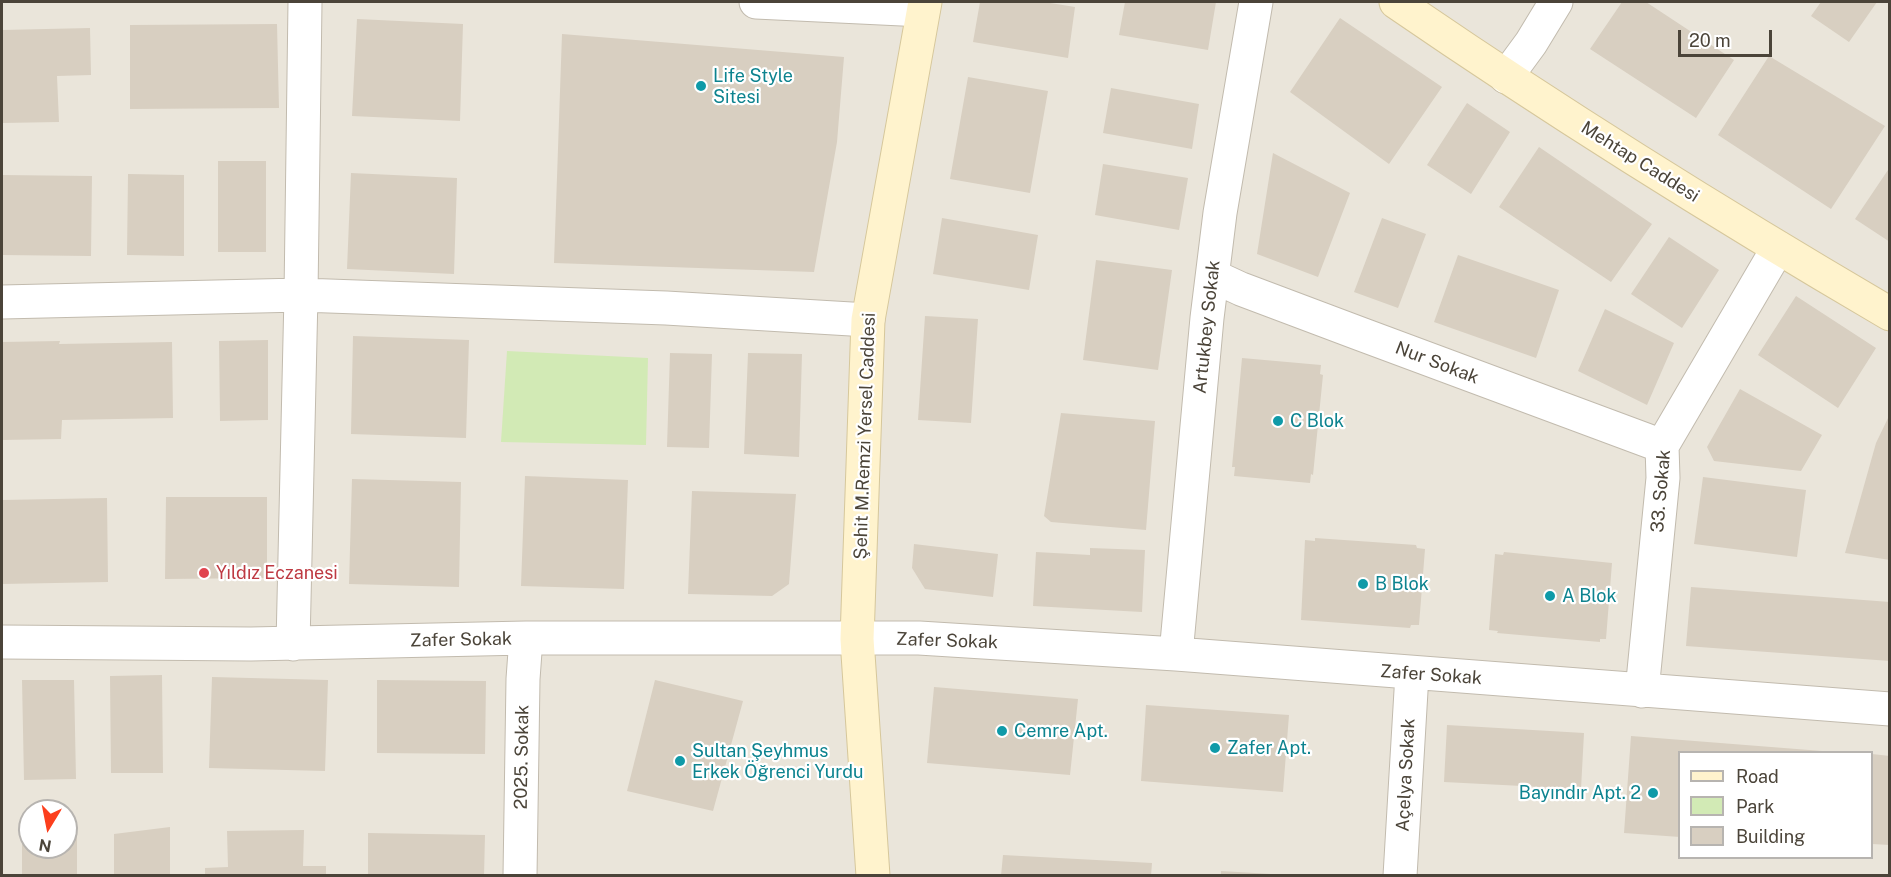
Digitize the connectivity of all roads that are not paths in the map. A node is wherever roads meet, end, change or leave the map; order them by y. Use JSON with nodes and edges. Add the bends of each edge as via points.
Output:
{"nodes":[{"id":1,"x":305,"y":2,"type":"edge"},
{"id":2,"x":756,"y":2,"type":"edge"},
{"id":3,"x":1256,"y":2,"type":"edge"},
{"id":4,"x":1396,"y":2,"type":"edge"},
{"id":5,"x":1556,"y":2,"type":"edge"},
{"id":6,"x":924,"y":6,"type":"edge"},
{"id":7,"x":1506,"y":77,"type":"junction"},
{"id":8,"x":1778,"y":248,"type":"junction"},
{"id":9,"x":1213,"y":276,"type":"junction"},
{"id":10,"x":301,"y":295,"type":"junction"},
{"id":11,"x":2,"y":302,"type":"edge"},
{"id":12,"x":1890,"y":314,"type":"edge"},
{"id":13,"x":868,"y":320,"type":"junction"},
{"id":14,"x":1662,"y":446,"type":"junction"},
{"id":15,"x":526,"y":638,"type":"junction"},
{"id":16,"x":857,"y":639,"type":"junction"},
{"id":17,"x":2,"y":642,"type":"edge"},
{"id":18,"x":293,"y":644,"type":"junction"},
{"id":19,"x":1176,"y":654,"type":"junction"},
{"id":20,"x":1412,"y":674,"type":"junction"},
{"id":21,"x":1642,"y":691,"type":"junction"},
{"id":22,"x":1890,"y":709,"type":"edge"},
{"id":23,"x":520,"y":876,"type":"edge"},
{"id":24,"x":873,"y":876,"type":"edge"},
{"id":25,"x":1400,"y":876,"type":"edge"}],
"edges":[{"from":1,"to":10,"type":"street"},
{"from":2,"to":6,"type":"street"},
{"from":3,"to":9,"type":"street","name":"Artukbey Sokak"},
{"from":4,"to":7,"type":"street","name":"Mehtap Caddesi"},
{"from":5,"to":7,"type":"street"},
{"from":6,"to":13,"type":"street","name":"Şehit M.Remzi Yersel Caddesi"},
{"from":7,"to":8,"type":"street","name":"Mehtap Caddesi"},
{"from":8,"to":12,"type":"street","name":"Mehtap Caddesi"},
{"from":8,"to":14,"type":"street","name":"33. Sokak"},
{"from":9,"to":14,"type":"street","name":"Nur Sokak"},
{"from":9,"to":19,"type":"street","name":"Artukbey Sokak"},
{"from":10,"to":11,"type":"street"},
{"from":10,"to":13,"type":"street","via":[[666,308]]},
{"from":10,"to":18,"type":"street"},
{"from":13,"to":16,"type":"street","name":"Şehit M.Remzi Yersel Caddesi"},
{"from":14,"to":21,"type":"street","name":"33. Sokak","via":[[1663,478]]},
{"from":15,"to":16,"type":"street","name":"Zafer Sokak"},
{"from":15,"to":18,"type":"street","name":"Zafer Sokak"},
{"from":15,"to":23,"type":"street","name":"2025. Sokak"},
{"from":16,"to":19,"type":"street","name":"Zafer Sokak","via":[[919,638]]},
{"from":16,"to":24,"type":"street","name":"Şehit M.Remzi Yersel Caddesi"},
{"from":17,"to":18,"type":"street","name":"Zafer Sokak"},
{"from":19,"to":20,"type":"street","name":"Zafer Sokak"},
{"from":20,"to":21,"type":"street","name":"Zafer Sokak"},
{"from":20,"to":25,"type":"street","name":"Açelya Sokak"},
{"from":21,"to":22,"type":"street","name":"Zafer Sokak"}]}
